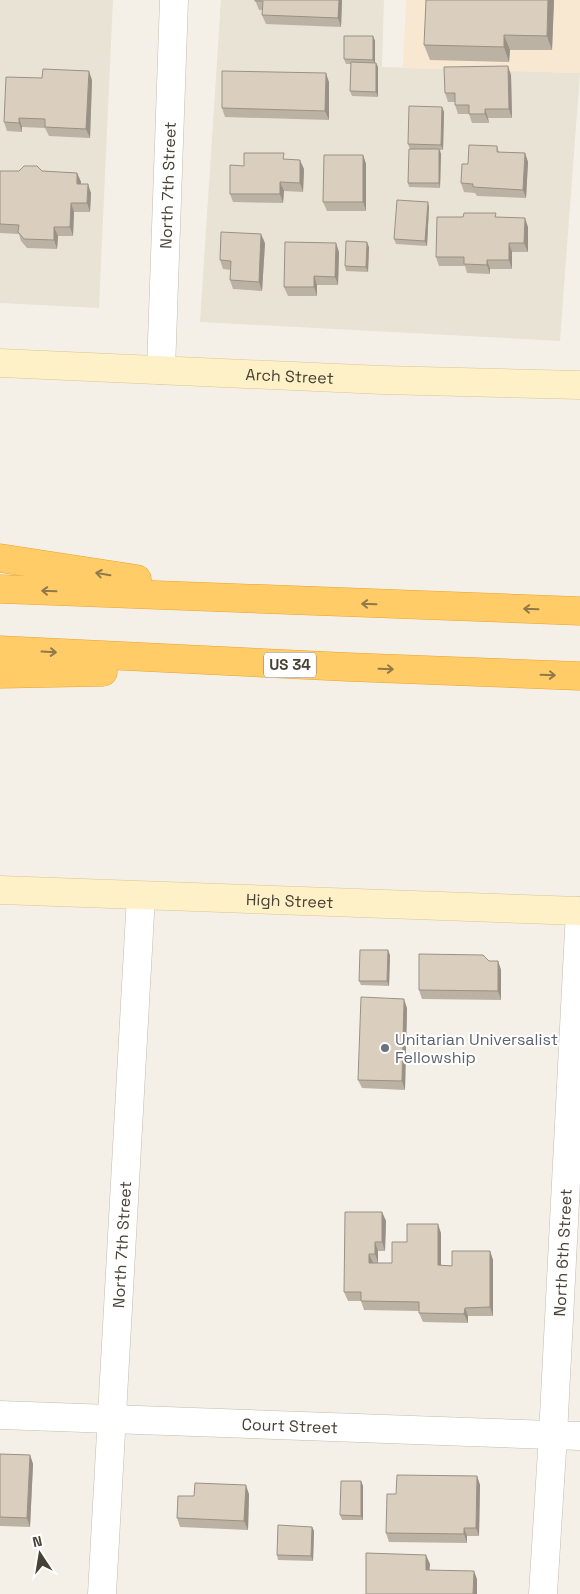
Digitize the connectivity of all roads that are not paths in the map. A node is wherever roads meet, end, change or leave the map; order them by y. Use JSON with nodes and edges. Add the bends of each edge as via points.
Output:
{"nodes":[{"id":1,"x":174,"y":0,"type":"edge"},
{"id":2,"x":0,"y":363,"type":"edge"},
{"id":3,"x":161,"y":370,"type":"junction"},
{"id":4,"x":580,"y":385,"type":"edge"},
{"id":5,"x":0,"y":558,"type":"edge"},
{"id":6,"x":0,"y":589,"type":"edge"},
{"id":7,"x":272,"y":600,"type":"junction"},
{"id":8,"x":580,"y":611,"type":"edge"},
{"id":9,"x":0,"y":650,"type":"edge"},
{"id":10,"x":348,"y":668,"type":"junction"},
{"id":11,"x":0,"y":674,"type":"edge"},
{"id":12,"x":580,"y":676,"type":"edge"},
{"id":13,"x":0,"y":890,"type":"edge"},
{"id":14,"x":141,"y":896,"type":"junction"},
{"id":15,"x":580,"y":911,"type":"edge"},
{"id":16,"x":0,"y":1415,"type":"edge"},
{"id":17,"x":111,"y":1418,"type":"junction"},
{"id":18,"x":567,"y":1436,"type":"edge"},
{"id":19,"x":102,"y":1594,"type":"edge"},
{"id":20,"x":544,"y":1594,"type":"edge"}],
"edges":[{"from":1,"to":3,"type":"street","name":"North 7th Street"},
{"from":2,"to":3,"type":"street","name":"Arch Street"},
{"from":3,"to":4,"type":"street","name":"Arch Street"},
{"from":7,"to":5,"type":"highway","one_way":true},
{"from":7,"to":6,"type":"highway","one_way":true},
{"from":8,"to":7,"type":"highway","one_way":true},
{"from":9,"to":10,"type":"highway","number":"US 34","one_way":true},
{"from":10,"to":11,"type":"highway"},
{"from":10,"to":12,"type":"highway","number":"US 34","one_way":true},
{"from":13,"to":14,"type":"street","name":"High Street"},
{"from":14,"to":15,"type":"street","name":"High Street"},
{"from":14,"to":17,"type":"street","name":"North 7th Street"},
{"from":15,"to":18,"type":"street","name":"North 6th Street"},
{"from":16,"to":17,"type":"street","name":"Court Street"},
{"from":17,"to":18,"type":"street","name":"Court Street"},
{"from":17,"to":19,"type":"street","name":"North 7th Street"},
{"from":18,"to":20,"type":"street","name":"North 6th Street"}]}
